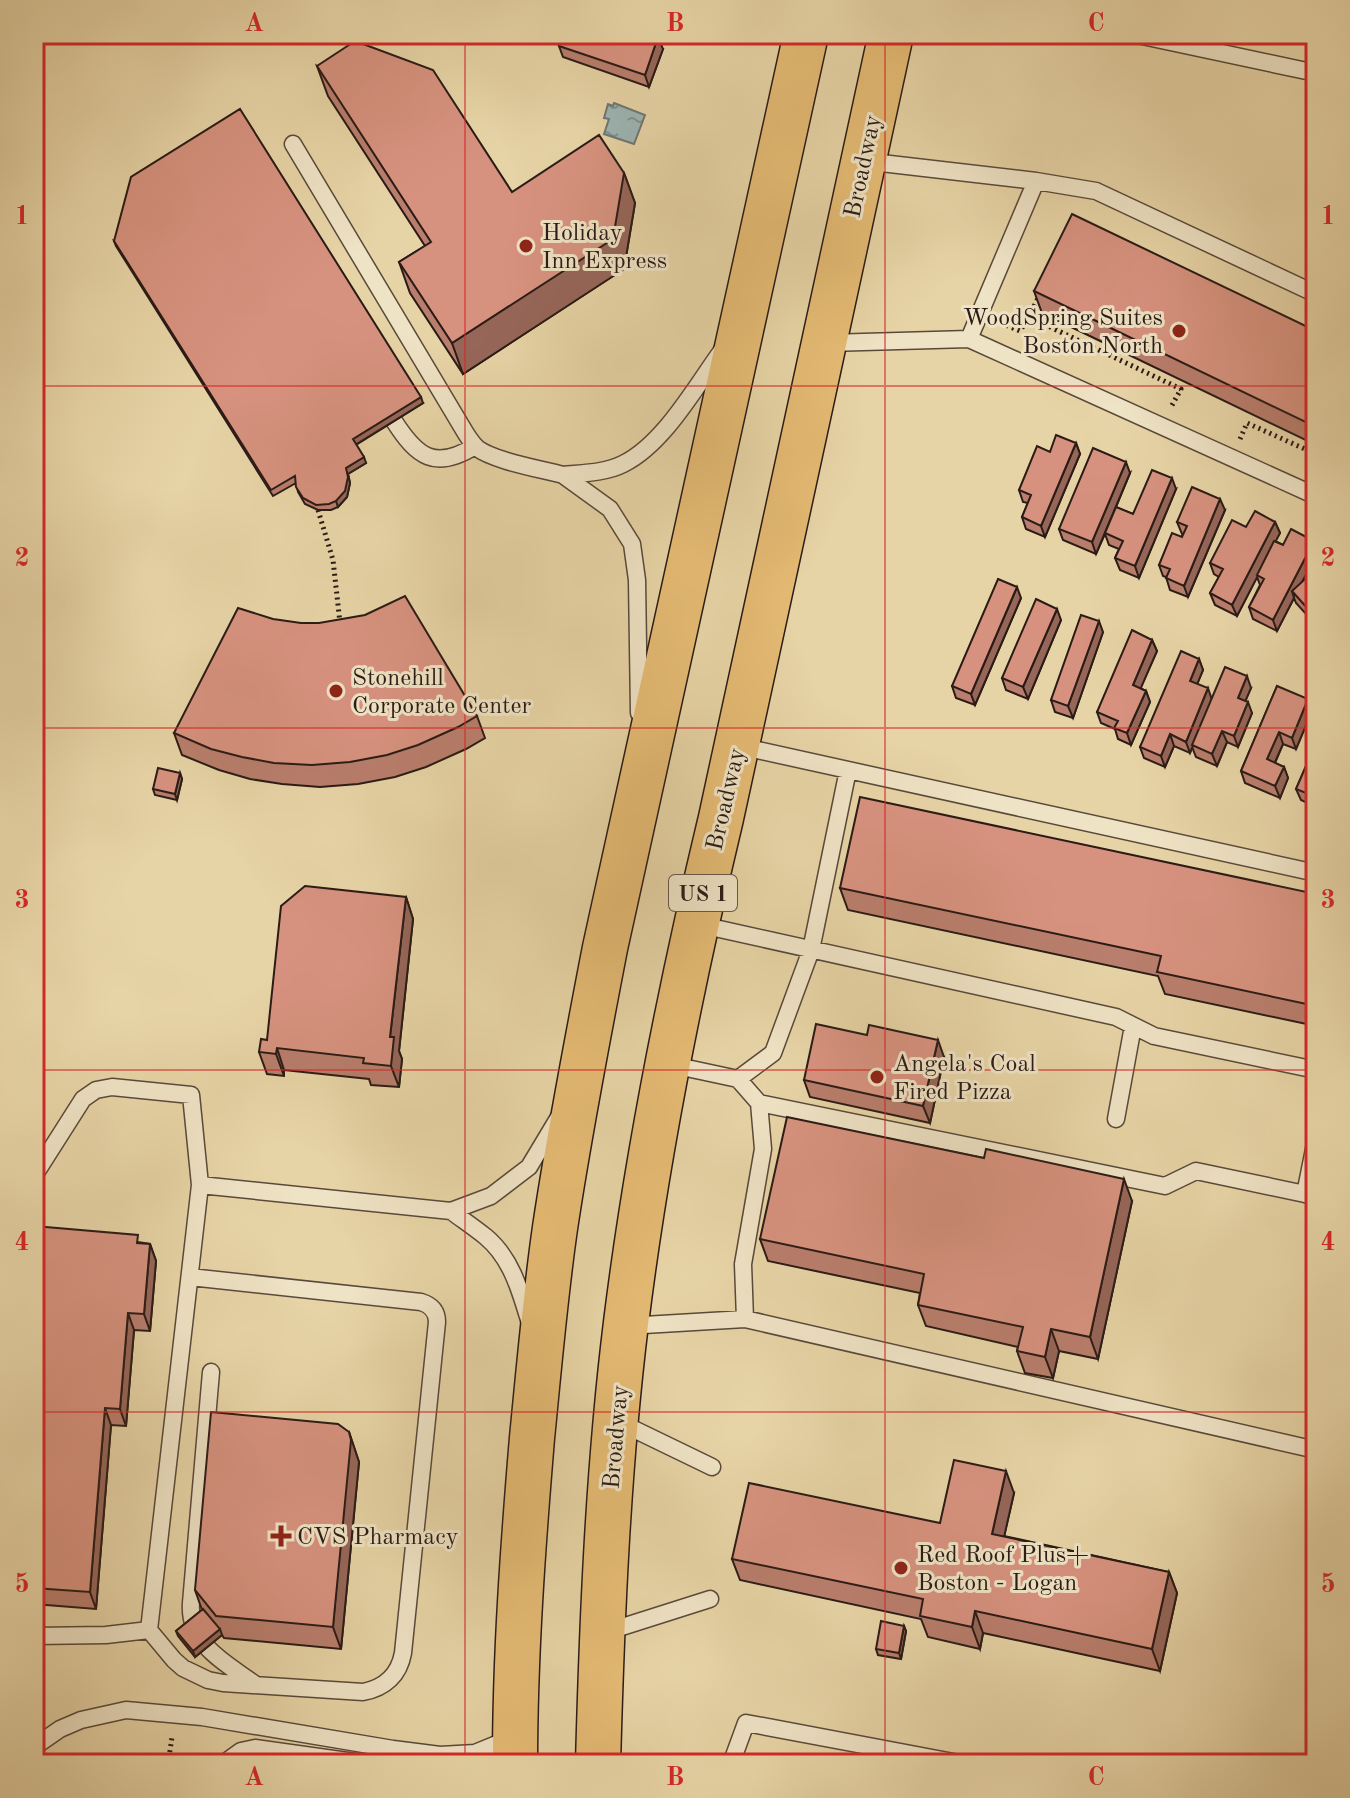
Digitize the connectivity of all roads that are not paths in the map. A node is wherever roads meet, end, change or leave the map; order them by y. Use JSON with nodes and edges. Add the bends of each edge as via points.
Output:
{"nodes":[{"id":1,"x":891,"y":34,"type":"edge"},
{"id":2,"x":1133,"y":34,"type":"edge"},
{"id":3,"x":800,"y":36,"type":"edge"},
{"id":4,"x":1316,"y":73,"type":"edge"},
{"id":5,"x":293,"y":144,"type":"dead end"},
{"id":6,"x":863,"y":161,"type":"junction"},
{"id":7,"x":1036,"y":181,"type":"junction"},
{"id":8,"x":1316,"y":294,"type":"edge"},
{"id":9,"x":743,"y":321,"type":"junction"},
{"id":10,"x":969,"y":339,"type":"junction"},
{"id":11,"x":825,"y":343,"type":"junction"},
{"id":12,"x":394,"y":421,"type":"edge"},
{"id":13,"x":475,"y":446,"type":"junction"},
{"id":14,"x":563,"y":475,"type":"junction"},
{"id":15,"x":1316,"y":496,"type":"edge"},
{"id":16,"x":737,"y":745,"type":"junction"},
{"id":17,"x":848,"y":770,"type":"junction"},
{"id":18,"x":640,"y":794,"type":"junction"},
{"id":19,"x":1316,"y":873,"type":"edge"},
{"id":20,"x":696,"y":924,"type":"junction"},
{"id":21,"x":811,"y":950,"type":"junction"},
{"id":22,"x":1133,"y":1026,"type":"junction"},
{"id":23,"x":667,"y":1064,"type":"junction"},
{"id":24,"x":1316,"y":1070,"type":"edge"},
{"id":25,"x":581,"y":1073,"type":"junction"},
{"id":26,"x":738,"y":1079,"type":"junction"},
{"id":27,"x":759,"y":1103,"type":"junction"},
{"id":28,"x":1116,"y":1119,"type":"dead end"},
{"id":29,"x":1316,"y":1139,"type":"edge"},
{"id":30,"x":34,"y":1176,"type":"edge"},
{"id":31,"x":200,"y":1185,"type":"junction"},
{"id":32,"x":1311,"y":1195,"type":"edge"},
{"id":33,"x":451,"y":1211,"type":"junction"},
{"id":34,"x":190,"y":1277,"type":"junction"},
{"id":35,"x":745,"y":1319,"type":"junction"},
{"id":36,"x":626,"y":1326,"type":"junction"},
{"id":37,"x":540,"y":1355,"type":"junction"},
{"id":38,"x":211,"y":1372,"type":"dead end"},
{"id":39,"x":616,"y":1421,"type":"junction"},
{"id":40,"x":1316,"y":1450,"type":"edge"},
{"id":41,"x":712,"y":1467,"type":"dead end"},
{"id":42,"x":710,"y":1599,"type":"dead end"},
{"id":43,"x":149,"y":1630,"type":"junction"},
{"id":44,"x":602,"y":1633,"type":"junction"},
{"id":45,"x":34,"y":1636,"type":"edge"},
{"id":46,"x":256,"y":1685,"type":"junction"},
{"id":47,"x":34,"y":1747,"type":"edge"},
{"id":48,"x":515,"y":1750,"type":"edge"},
{"id":49,"x":223,"y":1764,"type":"edge"},
{"id":50,"x":369,"y":1764,"type":"edge"},
{"id":51,"x":598,"y":1764,"type":"edge"},
{"id":52,"x":731,"y":1764,"type":"edge"},
{"id":53,"x":964,"y":1764,"type":"edge"}],
"edges":[{"from":1,"to":6,"type":"highway","name":"Broadway","number":"US 1"},
{"from":2,"to":4,"type":"lane"},
{"from":3,"to":9,"type":"highway"},
{"from":5,"to":13,"type":"lane"},
{"from":6,"to":7,"type":"lane"},
{"from":6,"to":11,"type":"highway","name":"Broadway","number":"US 1"},
{"from":7,"to":8,"type":"lane","via":[[1096,191]]},
{"from":7,"to":10,"type":"lane"},
{"from":9,"to":14,"type":"lane","via":[[649,447],[606,470]]},
{"from":9,"to":18,"type":"highway"},
{"from":10,"to":11,"type":"lane"},
{"from":10,"to":15,"type":"lane"},
{"from":11,"to":16,"type":"highway","name":"Broadway","number":"US 1"},
{"from":12,"to":13,"type":"lane","via":[[410,445],[436,459],[459,456]]},
{"from":13,"to":14,"type":"lane"},
{"from":14,"to":18,"type":"lane","via":[[610,509],[635,555]]},
{"from":16,"to":17,"type":"lane"},
{"from":16,"to":20,"type":"highway","name":"Broadway","number":"US 1"},
{"from":17,"to":19,"type":"lane"},
{"from":17,"to":21,"type":"lane"},
{"from":18,"to":25,"type":"highway"},
{"from":20,"to":21,"type":"lane"},
{"from":20,"to":23,"type":"highway","name":"Broadway","number":"US 1"},
{"from":21,"to":22,"type":"lane","via":[[1116,1017]]},
{"from":21,"to":26,"type":"lane","via":[[773,1053]]},
{"from":22,"to":24,"type":"lane","via":[[1154,1036]]},
{"from":22,"to":28,"type":"lane"},
{"from":23,"to":26,"type":"lane"},
{"from":23,"to":36,"type":"highway","name":"Broadway","number":"US 1"},
{"from":25,"to":33,"type":"lane","via":[[529,1167],[491,1196]]},
{"from":25,"to":37,"type":"highway"},
{"from":26,"to":27,"type":"lane"},
{"from":27,"to":32,"type":"lane","via":[[1165,1186],[1196,1171]]},
{"from":27,"to":35,"type":"lane","via":[[763,1149],[743,1264]]},
{"from":29,"to":32,"type":"lane"},
{"from":30,"to":31,"type":"lane","via":[[83,1099],[112,1087],[191,1095]]},
{"from":31,"to":33,"type":"lane"},
{"from":31,"to":34,"type":"lane"},
{"from":33,"to":37,"type":"lane","via":[[488,1238],[506,1261]]},
{"from":34,"to":43,"type":"lane"},
{"from":34,"to":46,"type":"lane","via":[[428,1304],[437,1318],[403,1653],[395,1674],[385,1685],[363,1692]]},
{"from":35,"to":36,"type":"lane"},
{"from":35,"to":40,"type":"lane"},
{"from":36,"to":39,"type":"highway","name":"Broadway","number":"US 1"},
{"from":37,"to":48,"type":"highway","via":[[525,1517]]},
{"from":38,"to":46,"type":"lane","via":[[191,1617],[208,1650]]},
{"from":39,"to":41,"type":"lane"},
{"from":39,"to":44,"type":"highway","name":"Broadway","number":"US 1"},
{"from":42,"to":44,"type":"lane"},
{"from":43,"to":45,"type":"lane"},
{"from":43,"to":46,"type":"lane","via":[[174,1660],[196,1675]]},
{"from":44,"to":51,"type":"highway","name":"Broadway","number":"US 1"},
{"from":47,"to":48,"type":"lane","via":[[81,1720],[126,1710],[440,1755]]},
{"from":49,"to":50,"type":"lane","via":[[255,1748]]},
{"from":52,"to":53,"type":"lane","via":[[746,1723]]}]}
